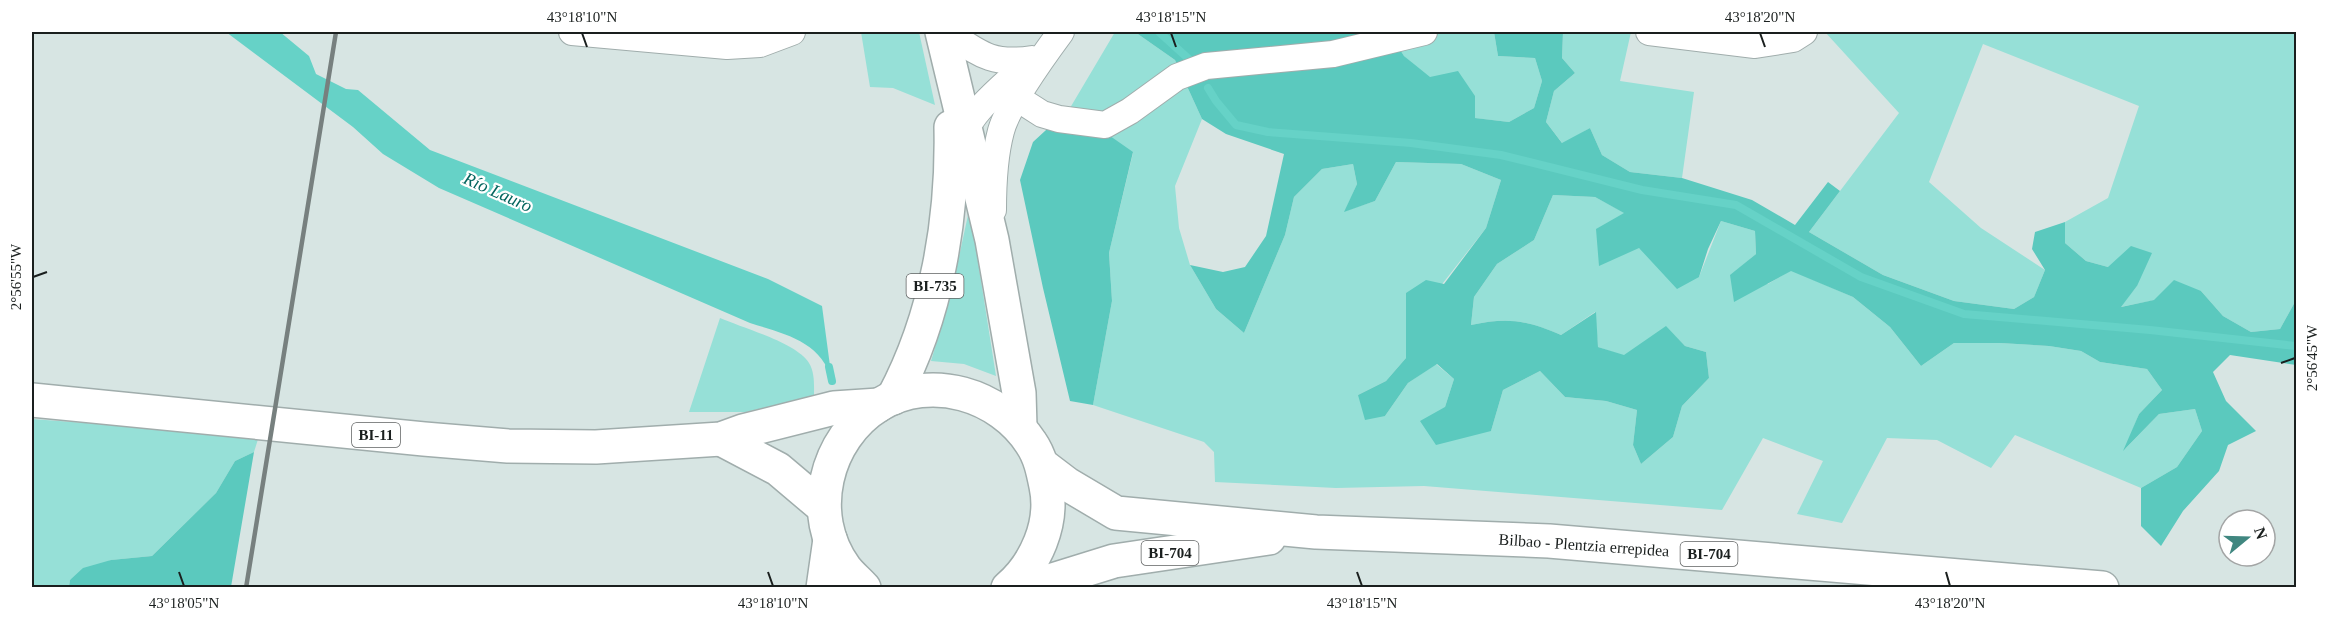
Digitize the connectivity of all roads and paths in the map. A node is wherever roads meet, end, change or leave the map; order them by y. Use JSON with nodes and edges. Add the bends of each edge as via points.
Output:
{"nodes":[{"id":1,"x":572,"y":32,"type":"edge"},
{"id":2,"x":792,"y":32,"type":"edge"},
{"id":3,"x":942,"y":32,"type":"edge"},
{"id":4,"x":947,"y":32,"type":"edge"},
{"id":5,"x":1424,"y":32,"type":"edge"},
{"id":6,"x":1649,"y":32,"type":"edge"},
{"id":7,"x":1804,"y":32,"type":"edge"},
{"id":8,"x":1047,"y":46,"type":"edge"},
{"id":9,"x":948,"y":64,"type":"junction"},
{"id":10,"x":1017,"y":98,"type":"junction"},
{"id":11,"x":964,"y":131,"type":"junction"},
{"id":12,"x":950,"y":168,"type":"junction"},
{"id":13,"x":992,"y":240,"type":"junction"},
{"id":14,"x":32,"y":400,"type":"edge"},
{"id":15,"x":886,"y":401,"type":"junction"},
{"id":16,"x":1020,"y":427,"type":"junction"},
{"id":17,"x":721,"y":440,"type":"junction"},
{"id":18,"x":1042,"y":465,"type":"junction"},
{"id":19,"x":824,"y":507,"type":"junction"},
{"id":20,"x":1316,"y":532,"type":"junction"},
{"id":21,"x":830,"y":539,"type":"junction"},
{"id":22,"x":823,"y":588,"type":"edge"},
{"id":23,"x":864,"y":588,"type":"edge"},
{"id":24,"x":1008,"y":588,"type":"edge"},
{"id":25,"x":1027,"y":588,"type":"edge"},
{"id":26,"x":2102,"y":588,"type":"edge"}],
"edges":[{"from":1,"to":2,"type":"street","via":[[727,46],[760,45]]},
{"from":3,"to":9,"type":"main road","number":"BI-735"},
{"from":4,"to":8,"type":"street","via":[[983,56],[1007,61]]},
{"from":5,"to":10,"type":"street","via":[[1333,54],[1206,66],[1177,77],[1105,125],[1042,114]]},
{"from":6,"to":7,"type":"street","via":[[1755,45],[1793,39]]},
{"from":8,"to":10,"type":"street"},
{"from":8,"to":11,"type":"street","via":[[981,107]]},
{"from":9,"to":11,"type":"main road","number":"BI-735"},
{"from":9,"to":12,"type":"main road","number":"BI-735"},
{"from":10,"to":13,"type":"street","via":[[1001,129],[994,172]]},
{"from":11,"to":12,"type":"street"},
{"from":11,"to":13,"type":"main road","number":"BI-735"},
{"from":12,"to":15,"type":"main road","number":"BI-735","via":[[945,236],[934,287],[909,367]]},
{"from":13,"to":16,"type":"main road","number":"BI-735","via":[[1019,393]]},
{"from":14,"to":17,"type":"main road","number":"BI-11","via":[[508,446],[596,447]]},
{"from":15,"to":16,"type":"main road","number":"BI-735","via":[[926,390],[961,392],[993,405]]},
{"from":15,"to":17,"type":"main road","number":"BI-11","via":[[834,408]]},
{"from":15,"to":19,"type":"main road","number":"BI-735","via":[[855,424],[837,448],[827,477]]},
{"from":16,"to":18,"type":"main road","number":"BI-735"},
{"from":17,"to":19,"type":"main road","via":[[778,469]]},
{"from":18,"to":20,"type":"main road","number":"BI-704","via":[[1116,513]]},
{"from":18,"to":24,"type":"main road","number":"BI-735","via":[[1048,494],[1046,524],[1036,552],[1020,578]]},
{"from":19,"to":21,"type":"main road","number":"BI-735"},
{"from":20,"to":25,"type":"main road","number":"BI-704","via":[[1114,561]]},
{"from":20,"to":26,"type":"main road","name":"Bilbao - Plentzia errepidea","number":"BI-704","via":[[1549,541]]},
{"from":21,"to":22,"type":"main road","number":"BI-735"},
{"from":21,"to":23,"type":"main road","number":"BI-735","via":[[845,568]]}]}
